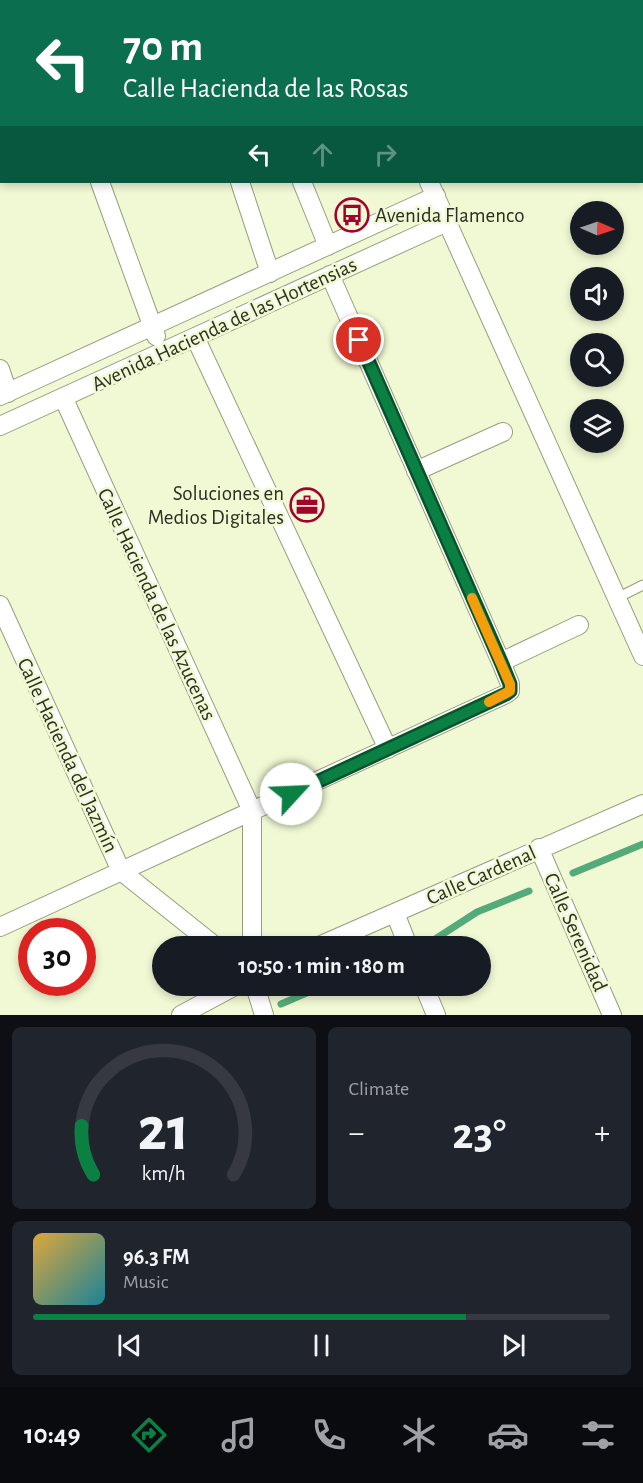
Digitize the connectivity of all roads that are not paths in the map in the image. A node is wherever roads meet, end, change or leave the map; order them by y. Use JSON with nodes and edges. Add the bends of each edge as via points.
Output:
{"nodes":[{"id":1,"x":100,"y":183,"type":"edge"},
{"id":2,"x":240,"y":183,"type":"edge"},
{"id":3,"x":302,"y":183,"type":"edge"},
{"id":4,"x":433,"y":189,"type":"edge"},
{"id":5,"x":447,"y":222,"type":"junction"},
{"id":6,"x":328,"y":246,"type":"junction"},
{"id":7,"x":270,"y":273,"type":"junction"},
{"id":8,"x":330,"y":275,"type":"junction"},
{"id":9,"x":152,"y":327,"type":"junction"},
{"id":10,"x":195,"y":337,"type":"junction"},
{"id":11,"x":163,"y":351,"type":"junction"},
{"id":12,"x":0,"y":369,"type":"edge"},
{"id":13,"x":4,"y":394,"type":"edge"},
{"id":14,"x":63,"y":398,"type":"junction"},
{"id":15,"x":0,"y":426,"type":"edge"},
{"id":16,"x":503,"y":432,"type":"dead end"},
{"id":17,"x":416,"y":471,"type":"junction"},
{"id":18,"x":643,"y":585,"type":"edge"},
{"id":19,"x":617,"y":598,"type":"junction"},
{"id":20,"x":0,"y":605,"type":"edge"},
{"id":21,"x":579,"y":625,"type":"dead end"},
{"id":22,"x":643,"y":657,"type":"edge"},
{"id":23,"x":501,"y":662,"type":"junction"},
{"id":24,"x":388,"y":749,"type":"junction"},
{"id":25,"x":643,"y":804,"type":"edge"},
{"id":26,"x":252,"y":811,"type":"junction"},
{"id":27,"x":539,"y":848,"type":"junction"},
{"id":28,"x":121,"y":872,"type":"junction"},
{"id":29,"x":394,"y":913,"type":"junction"},
{"id":30,"x":0,"y":927,"type":"edge"},
{"id":31,"x":203,"y":936,"type":"edge"},
{"id":32,"x":252,"y":936,"type":"edge"},
{"id":33,"x":342,"y":936,"type":"edge"},
{"id":34,"x":404,"y":936,"type":"edge"},
{"id":35,"x":216,"y":996,"type":"edge"},
{"id":36,"x":258,"y":996,"type":"edge"},
{"id":37,"x":428,"y":996,"type":"edge"},
{"id":38,"x":181,"y":1015,"type":"edge"},
{"id":39,"x":264,"y":1015,"type":"edge"},
{"id":40,"x":436,"y":1015,"type":"edge"},
{"id":41,"x":612,"y":1015,"type":"edge"}],
"edges":[{"from":1,"to":9,"type":"street"},
{"from":2,"to":7,"type":"street"},
{"from":3,"to":6,"type":"street"},
{"from":4,"to":5,"type":"street"},
{"from":4,"to":6,"type":"street","name":"Avenida Hacienda de las Hortensias"},
{"from":5,"to":8,"type":"street","name":"Avenida Hacienda de las Hortensias"},
{"from":5,"to":19,"type":"street"},
{"from":6,"to":7,"type":"street","name":"Avenida Hacienda de las Hortensias"},
{"from":7,"to":9,"type":"street","name":"Avenida Hacienda de las Hortensias"},
{"from":8,"to":10,"type":"street","name":"Avenida Hacienda de las Hortensias"},
{"from":8,"to":17,"type":"street"},
{"from":9,"to":11,"type":"street"},
{"from":9,"to":13,"type":"street","name":"Avenida Hacienda de las Hortensias"},
{"from":10,"to":11,"type":"street","name":"Avenida Hacienda de las Hortensias"},
{"from":10,"to":24,"type":"street"},
{"from":11,"to":14,"type":"street","name":"Avenida Hacienda de las Hortensias"},
{"from":12,"to":13,"type":"street"},
{"from":14,"to":15,"type":"street","name":"Avenida Hacienda de las Hortensias"},
{"from":14,"to":26,"type":"street","name":"Calle Hacienda de las Azucenas"},
{"from":16,"to":17,"type":"street"},
{"from":17,"to":23,"type":"street"},
{"from":18,"to":19,"type":"lane"},
{"from":19,"to":22,"type":"street"},
{"from":20,"to":28,"type":"street","name":"Calle Hacienda del Jazmín"},
{"from":21,"to":23,"type":"street"},
{"from":23,"to":24,"type":"street","via":[[510,691]]},
{"from":24,"to":26,"type":"street"},
{"from":25,"to":27,"type":"street","name":"Calle Cardenal"},
{"from":26,"to":28,"type":"street"},
{"from":26,"to":32,"type":"street"},
{"from":27,"to":29,"type":"street","name":"Calle Cardenal"},
{"from":27,"to":41,"type":"street","name":"Calle Serenidad"},
{"from":28,"to":30,"type":"street"},
{"from":28,"to":31,"type":"street"},
{"from":29,"to":33,"type":"street","name":"Calle Cardenal"},
{"from":29,"to":34,"type":"street"},
{"from":35,"to":38,"type":"street"},
{"from":36,"to":39,"type":"street"},
{"from":37,"to":40,"type":"street"}]}
